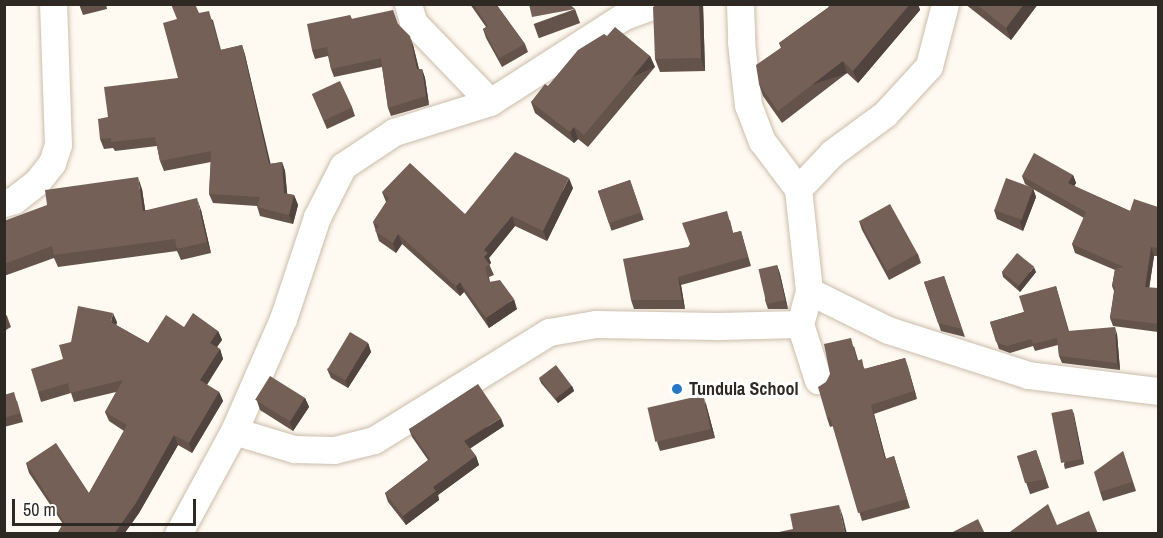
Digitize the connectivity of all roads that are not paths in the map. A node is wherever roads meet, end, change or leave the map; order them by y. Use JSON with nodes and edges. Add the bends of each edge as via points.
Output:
{"nodes":[{"id":1,"x":53,"y":4,"type":"edge"},
{"id":2,"x":408,"y":4,"type":"edge"},
{"id":3,"x":657,"y":4,"type":"edge"},
{"id":4,"x":740,"y":4,"type":"edge"},
{"id":5,"x":945,"y":4,"type":"edge"},
{"id":6,"x":490,"y":102,"type":"junction"},
{"id":7,"x":798,"y":189,"type":"junction"},
{"id":8,"x":4,"y":202,"type":"edge"},
{"id":9,"x":809,"y":291,"type":"junction"},
{"id":10,"x":800,"y":324,"type":"junction"},
{"id":11,"x":818,"y":380,"type":"dead end"},
{"id":12,"x":1158,"y":391,"type":"edge"},
{"id":13,"x":234,"y":431,"type":"junction"},
{"id":14,"x":178,"y":534,"type":"edge"}],
"edges":[{"from":1,"to":8,"type":"street","via":[[58,144],[52,163],[37,182],[14,200]]},
{"from":2,"to":6,"type":"street","via":[[413,22]]},
{"from":3,"to":6,"type":"street","via":[[624,16]]},
{"from":4,"to":7,"type":"street","via":[[748,105],[762,141]]},
{"from":5,"to":7,"type":"street","via":[[929,66],[885,114],[832,153]]},
{"from":6,"to":13,"type":"street","via":[[394,132],[343,166],[317,217],[283,319]]},
{"from":7,"to":9,"type":"street"},
{"from":9,"to":10,"type":"street"},
{"from":9,"to":12,"type":"street","via":[[888,330],[1028,375]]},
{"from":10,"to":11,"type":"street"},
{"from":10,"to":13,"type":"street","via":[[596,324],[549,332],[374,440],[334,450],[294,449]]},
{"from":13,"to":14,"type":"street"}]}
